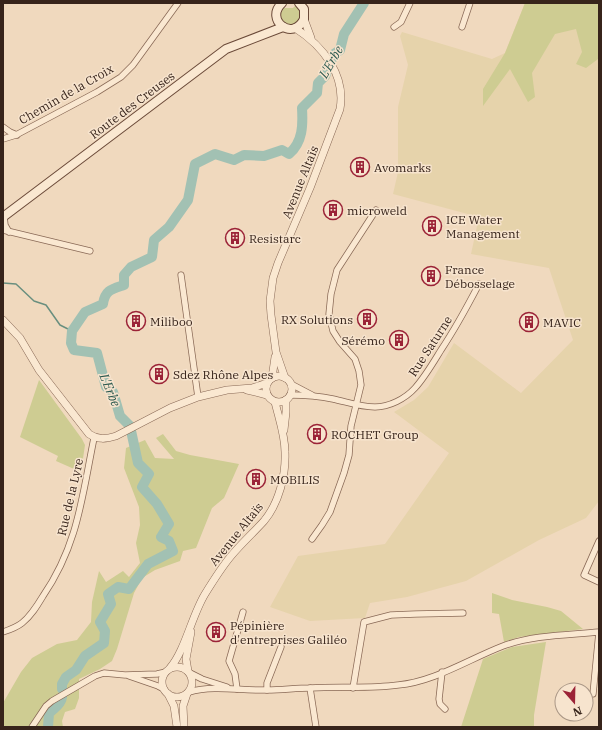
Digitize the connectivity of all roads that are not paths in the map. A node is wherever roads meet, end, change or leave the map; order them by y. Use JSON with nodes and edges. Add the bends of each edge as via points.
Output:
{"nodes":[{"id":1,"x":178,"y":3,"type":"edge"},
{"id":2,"x":282,"y":3,"type":"edge"},
{"id":3,"x":410,"y":3,"type":"edge"},
{"id":4,"x":470,"y":3,"type":"edge"},
{"id":5,"x":303,"y":5,"type":"edge"},
{"id":6,"x":276,"y":16,"type":"junction"},
{"id":7,"x":304,"y":19,"type":"junction"},
{"id":8,"x":283,"y":26,"type":"junction"},
{"id":9,"x":394,"y":27,"type":"dead end"},
{"id":10,"x":462,"y":27,"type":"dead end"},
{"id":11,"x":295,"y":28,"type":"junction"},
{"id":12,"x":312,"y":40,"type":"junction"},
{"id":13,"x":226,"y":49,"type":"junction"},
{"id":14,"x":3,"y":127,"type":"edge"},
{"id":15,"x":17,"y":135,"type":"junction"},
{"id":16,"x":4,"y":139,"type":"edge"},
{"id":17,"x":376,"y":210,"type":"dead end"},
{"id":18,"x":4,"y":217,"type":"edge"},
{"id":19,"x":3,"y":230,"type":"edge"},
{"id":20,"x":9,"y":232,"type":"junction"},
{"id":21,"x":90,"y":251,"type":"dead end"},
{"id":22,"x":181,"y":275,"type":"dead end"},
{"id":23,"x":479,"y":284,"type":"dead end"},
{"id":24,"x":3,"y":320,"type":"edge"},
{"id":25,"x":276,"y":352,"type":"junction"},
{"id":26,"x":285,"y":378,"type":"junction"},
{"id":27,"x":270,"y":381,"type":"junction"},
{"id":28,"x":291,"y":384,"type":"junction"},
{"id":29,"x":241,"y":389,"type":"junction"},
{"id":30,"x":267,"y":395,"type":"junction"},
{"id":31,"x":314,"y":396,"type":"junction"},
{"id":32,"x":198,"y":397,"type":"junction"},
{"id":33,"x":288,"y":397,"type":"junction"},
{"id":34,"x":275,"y":402,"type":"junction"},
{"id":35,"x":356,"y":406,"type":"junction"},
{"id":36,"x":284,"y":434,"type":"junction"},
{"id":37,"x":94,"y":438,"type":"junction"},
{"id":38,"x":312,"y":539,"type":"dead end"},
{"id":39,"x":599,"y":541,"type":"edge"},
{"id":40,"x":599,"y":582,"type":"edge"},
{"id":41,"x":243,"y":612,"type":"dead end"},
{"id":42,"x":463,"y":614,"type":"dead end"},
{"id":43,"x":193,"y":620,"type":"junction"},
{"id":44,"x":3,"y":632,"type":"edge"},
{"id":45,"x":281,"y":647,"type":"dead end"},
{"id":46,"x":168,"y":670,"type":"junction"},
{"id":47,"x":189,"y":672,"type":"junction"},
{"id":48,"x":442,"y":672,"type":"junction"},
{"id":49,"x":125,"y":675,"type":"junction"},
{"id":50,"x":594,"y":684,"type":"edge"},
{"id":51,"x":310,"y":688,"type":"junction"},
{"id":52,"x":353,"y":688,"type":"junction"},
{"id":53,"x":234,"y":689,"type":"junction"},
{"id":54,"x":267,"y":690,"type":"junction"},
{"id":55,"x":165,"y":691,"type":"junction"},
{"id":56,"x":188,"y":693,"type":"junction"},
{"id":57,"x":445,"y":709,"type":"dead end"},
{"id":58,"x":32,"y":727,"type":"edge"},
{"id":59,"x":177,"y":727,"type":"edge"},
{"id":60,"x":184,"y":727,"type":"edge"},
{"id":61,"x":316,"y":727,"type":"edge"}],
"edges":[{"from":1,"to":15,"type":"street","name":"Chemin de la Croix","via":[[133,64],[121,76],[97,92]]},
{"from":2,"to":6,"type":"main road"},
{"from":3,"to":9,"type":"street","via":[[401,22]]},
{"from":4,"to":10,"type":"street"},
{"from":5,"to":7,"type":"main road"},
{"from":6,"to":8,"type":"main road"},
{"from":6,"to":13,"type":"main road","via":[[268,26],[237,40]]},
{"from":7,"to":11,"type":"main road","via":[[301,25]]},
{"from":7,"to":12,"type":"street"},
{"from":8,"to":11,"type":"main road"},
{"from":8,"to":13,"type":"main road","name":"Route des Creuses"},
{"from":11,"to":12,"type":"street"},
{"from":12,"to":25,"type":"street","name":"Avenue Altaïs","via":[[333,66],[341,92],[340,109],[273,278],[270,301]]},
{"from":13,"to":18,"type":"main road","name":"Route des Creuses"},
{"from":14,"to":15,"type":"street"},
{"from":14,"to":16,"type":"street"},
{"from":15,"to":16,"type":"street","name":"Chemin de la Croix"},
{"from":17,"to":35,"type":"street","via":[[337,270],[328,314],[333,331],[355,359],[359,371],[361,386]]},
{"from":18,"to":20,"type":"street"},
{"from":19,"to":20,"type":"street"},
{"from":20,"to":21,"type":"street"},
{"from":22,"to":32,"type":"street"},
{"from":23,"to":35,"type":"street","name":"Rue Saturne","via":[[464,314],[415,388],[402,399],[388,405]]},
{"from":24,"to":37,"type":"street","via":[[20,338],[39,370]]},
{"from":25,"to":26,"type":"street","name":"Avenue Altaïs"},
{"from":25,"to":27,"type":"street","name":"Avenue Altaïs"},
{"from":26,"to":27,"type":"street","via":[[280,376]]},
{"from":26,"to":28,"type":"street"},
{"from":27,"to":29,"type":"street"},
{"from":27,"to":30,"type":"street","via":[[266,388]]},
{"from":28,"to":31,"type":"street","name":"Rue Saturne"},
{"from":28,"to":33,"type":"street","via":[[292,389]]},
{"from":29,"to":30,"type":"street"},
{"from":29,"to":32,"type":"street"},
{"from":30,"to":34,"type":"street"},
{"from":31,"to":33,"type":"street","name":"Rue Saturne"},
{"from":31,"to":35,"type":"street","name":"Rue Saturne"},
{"from":32,"to":37,"type":"street","via":[[108,438]]},
{"from":33,"to":34,"type":"street","via":[[282,402]]},
{"from":33,"to":36,"type":"street","name":"Avenue Altaïs"},
{"from":34,"to":36,"type":"street","name":"Avenue Altaïs"},
{"from":35,"to":38,"type":"street","via":[[351,426],[349,455],[342,481],[330,512]]},
{"from":36,"to":43,"type":"street","name":"Avenue Altaïs","via":[[283,479],[273,505],[265,520],[220,571],[200,602]]},
{"from":37,"to":44,"type":"street","name":"Rue de la Lyre","via":[[80,513],[65,558],[53,581],[28,617],[22,623]]},
{"from":39,"to":40,"type":"street","via":[[584,575]]},
{"from":41,"to":53,"type":"street","via":[[229,661],[235,674]]},
{"from":42,"to":52,"type":"street","via":[[391,615],[364,622]]},
{"from":43,"to":46,"type":"street","name":"Avenue Altaïs","via":[[178,657]]},
{"from":43,"to":47,"type":"street","name":"Avenue Altaïs","via":[[186,659]]},
{"from":45,"to":54,"type":"street","via":[[267,683]]},
{"from":46,"to":47,"type":"street","via":[[179,666]]},
{"from":46,"to":49,"type":"street","via":[[157,674]]},
{"from":46,"to":55,"type":"street","via":[[162,680]]},
{"from":47,"to":53,"type":"street"},
{"from":47,"to":56,"type":"street","via":[[192,683]]},
{"from":48,"to":50,"type":"street","via":[[503,646],[524,640],[599,632]]},
{"from":48,"to":52,"type":"street","via":[[399,685]]},
{"from":48,"to":57,"type":"street","via":[[439,699]]},
{"from":49,"to":55,"type":"street","via":[[158,686]]},
{"from":49,"to":58,"type":"street","via":[[104,673],[61,695],[46,706]]},
{"from":51,"to":52,"type":"street"},
{"from":51,"to":54,"type":"street"},
{"from":51,"to":61,"type":"street"},
{"from":53,"to":54,"type":"street"},
{"from":53,"to":56,"type":"street","via":[[206,688]]},
{"from":55,"to":56,"type":"street","via":[[176,697]]},
{"from":55,"to":59,"type":"street","via":[[174,706]]},
{"from":56,"to":60,"type":"street","via":[[183,706]]}]}
